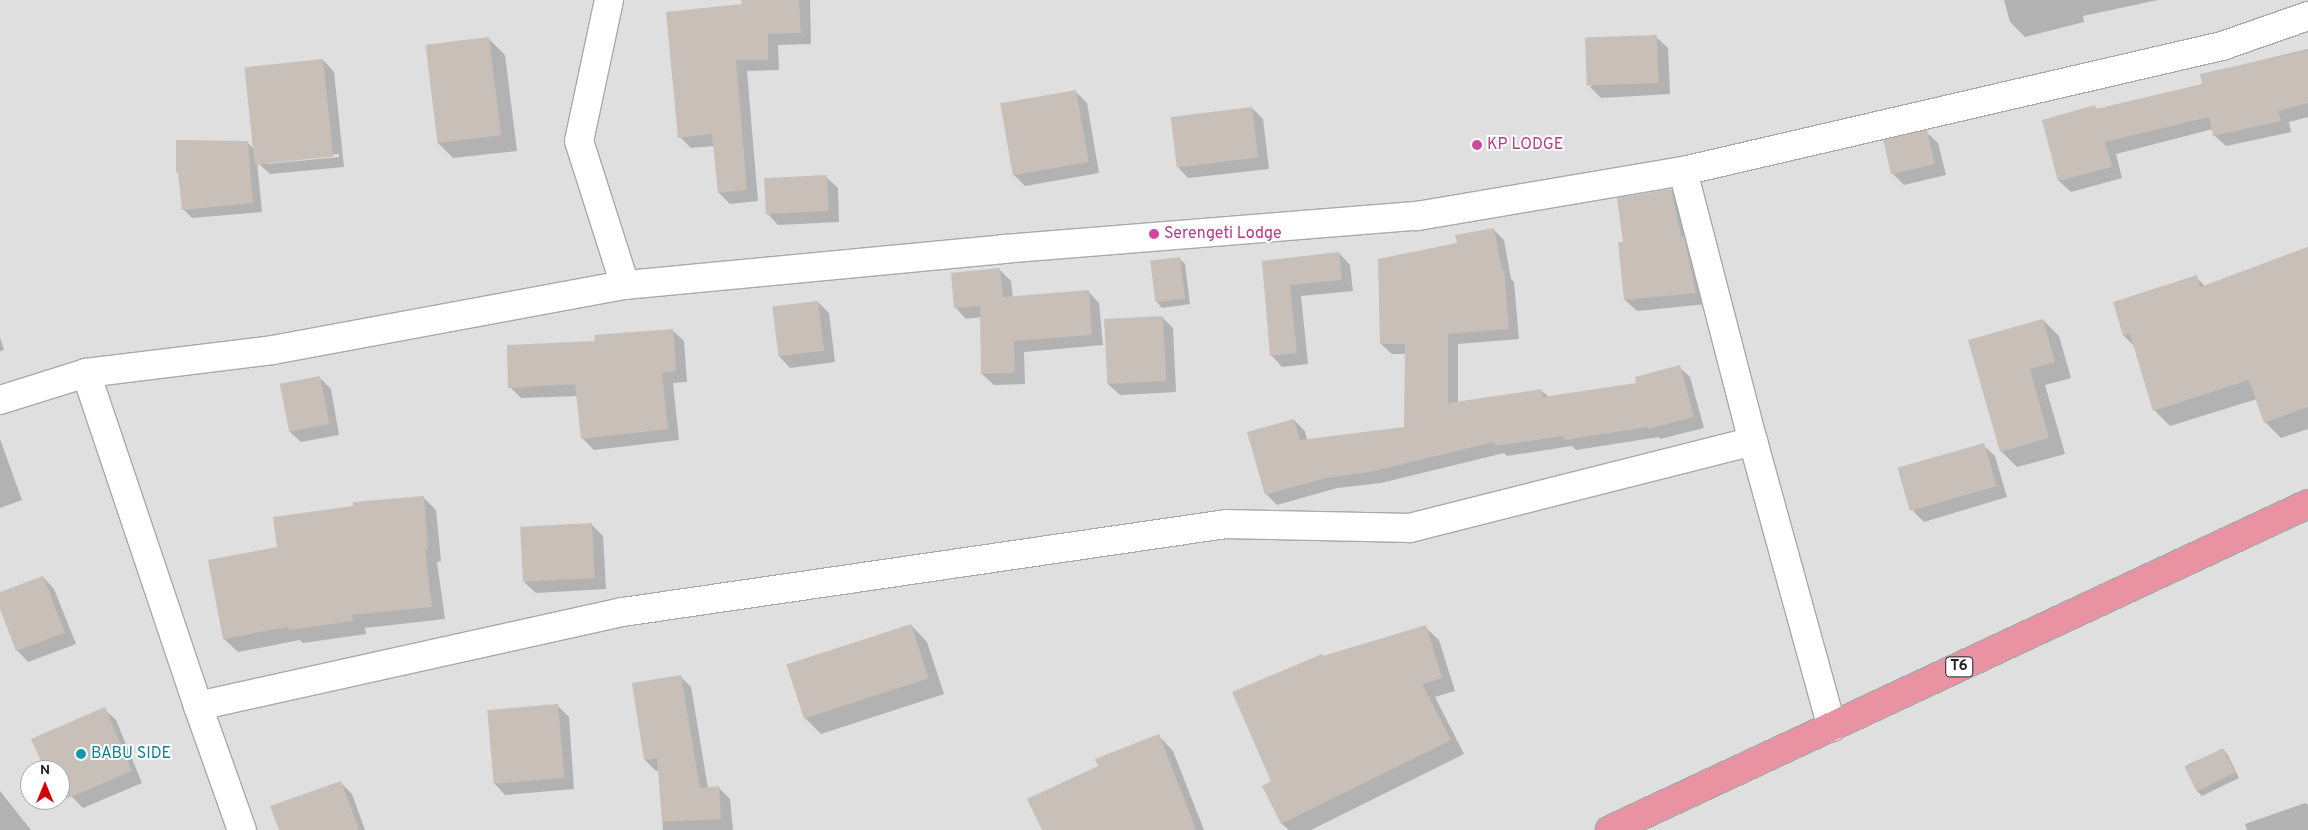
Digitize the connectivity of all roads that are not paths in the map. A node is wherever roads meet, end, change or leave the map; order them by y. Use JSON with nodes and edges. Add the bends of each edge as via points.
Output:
{"nodes":[{"id":1,"x":610,"y":0,"type":"edge"},
{"id":2,"x":2308,"y":16,"type":"edge"},
{"id":3,"x":1683,"y":170,"type":"junction"},
{"id":4,"x":625,"y":284,"type":"junction"},
{"id":5,"x":86,"y":373,"type":"junction"},
{"id":6,"x":0,"y":400,"type":"edge"},
{"id":7,"x":1753,"y":441,"type":"junction"},
{"id":8,"x":2308,"y":504,"type":"edge"},
{"id":9,"x":198,"y":706,"type":"junction"},
{"id":10,"x":1832,"y":726,"type":"junction"},
{"id":11,"x":242,"y":830,"type":"edge"},
{"id":12,"x":1610,"y":830,"type":"edge"}],
"edges":[{"from":1,"to":4,"type":"street","via":[[579,141]]},
{"from":2,"to":3,"type":"street","via":[[2222,46]]},
{"from":3,"to":4,"type":"street","via":[[1417,216],[1013,248]]},
{"from":3,"to":7,"type":"street"},
{"from":4,"to":5,"type":"street","via":[[273,350]]},
{"from":5,"to":6,"type":"street"},
{"from":5,"to":9,"type":"street"},
{"from":7,"to":9,"type":"street","via":[[1410,528],[1226,524],[633,610]]},
{"from":7,"to":10,"type":"street"},
{"from":8,"to":10,"type":"highway","number":"T6"},
{"from":9,"to":11,"type":"street"},
{"from":10,"to":12,"type":"highway","number":"T6"}]}
